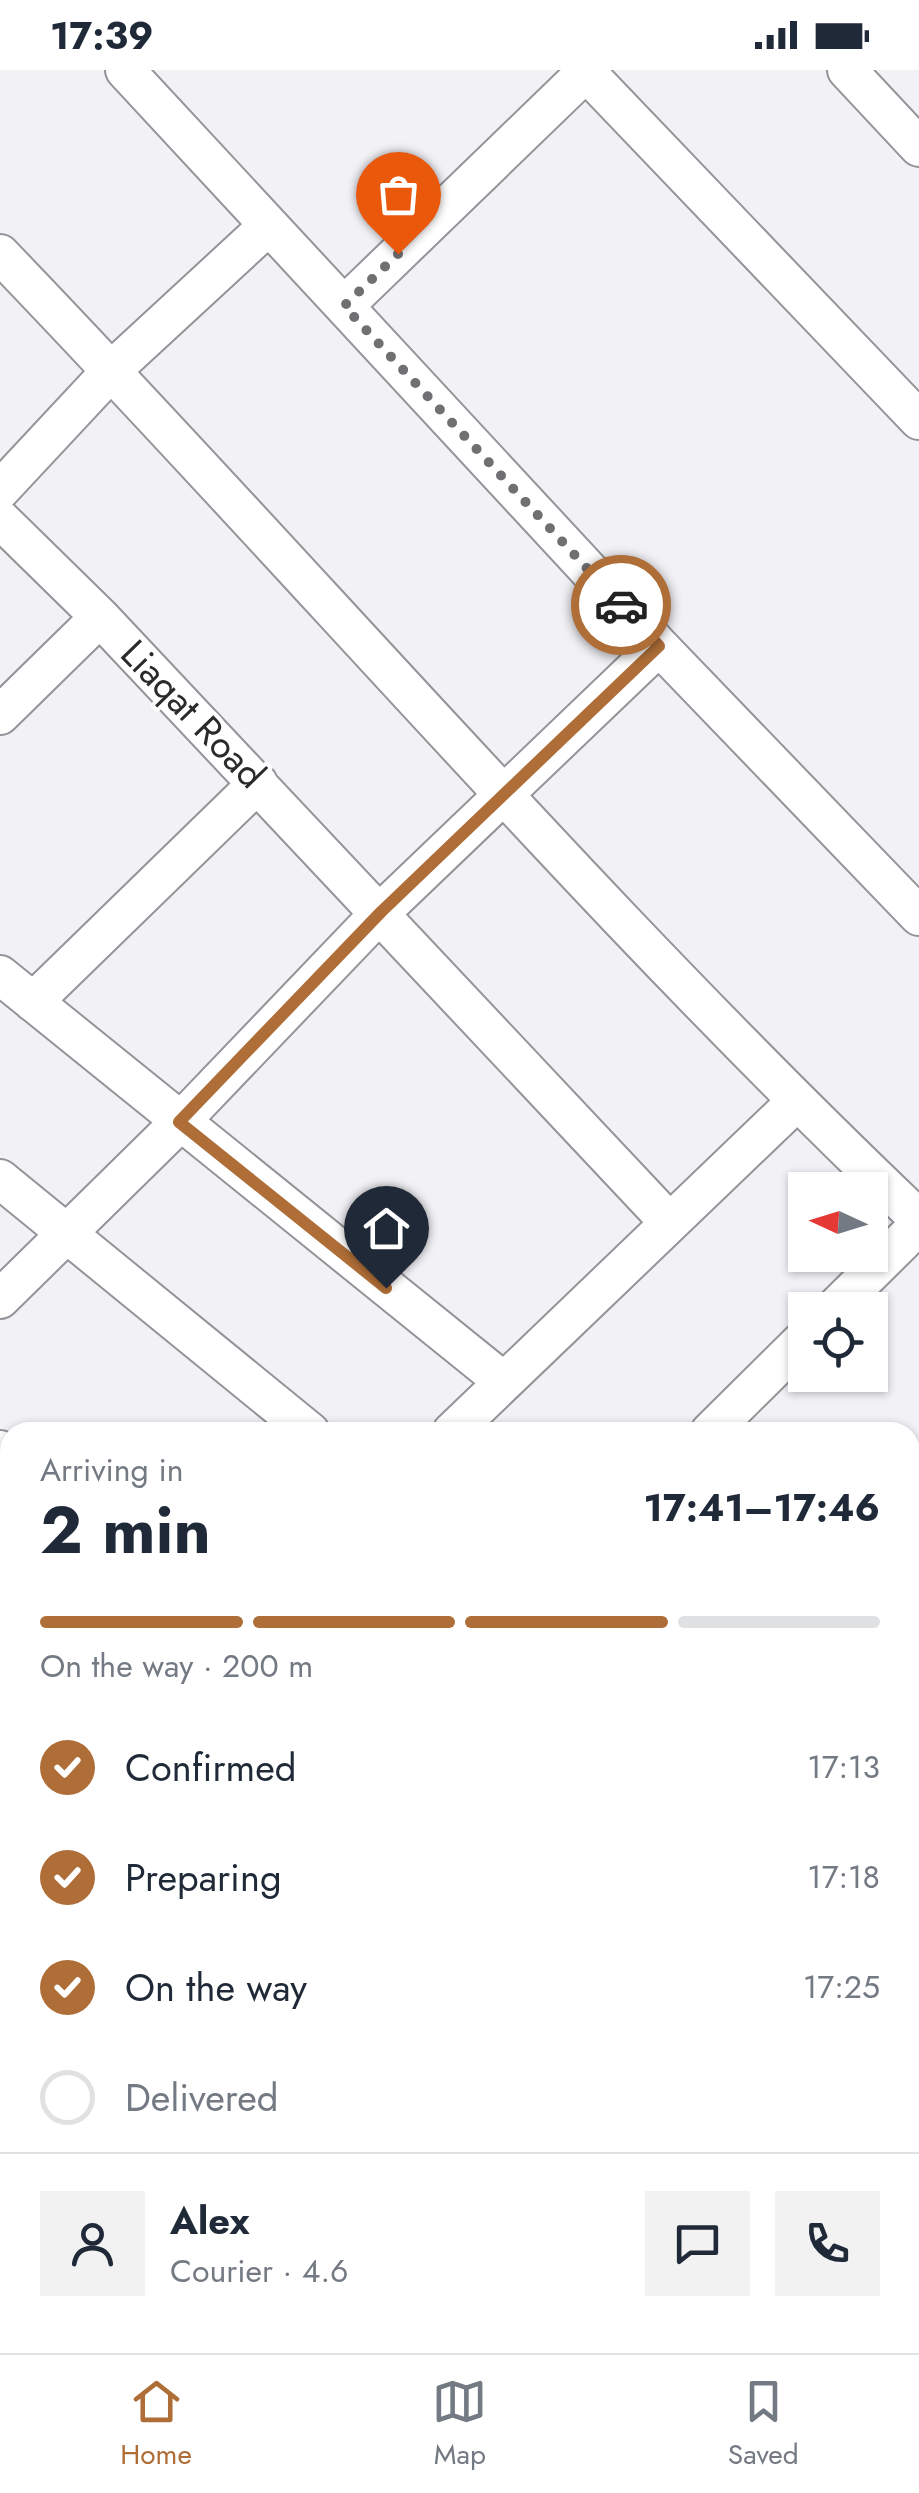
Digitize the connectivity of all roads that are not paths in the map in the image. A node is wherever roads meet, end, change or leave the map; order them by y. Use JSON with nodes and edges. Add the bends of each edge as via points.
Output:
{"nodes":[{"id":1,"x":125,"y":70,"type":"edge"},
{"id":2,"x":846,"y":70,"type":"edge"},
{"id":3,"x":587,"y":71,"type":"edge"},
{"id":4,"x":919,"y":147,"type":"edge"},
{"id":5,"x":268,"y":226,"type":"junction"},
{"id":6,"x":0,"y":254,"type":"edge"},
{"id":7,"x":344,"y":306,"type":"junction"},
{"id":8,"x":112,"y":370,"type":"junction"},
{"id":9,"x":919,"y":420,"type":"edge"},
{"id":10,"x":0,"y":490,"type":"edge"},
{"id":11,"x":0,"y":519,"type":"edge"},
{"id":12,"x":100,"y":617,"type":"junction"},
{"id":13,"x":659,"y":646,"type":"junction"},
{"id":14,"x":0,"y":715,"type":"edge"},
{"id":15,"x":258,"y":783,"type":"junction"},
{"id":16,"x":501,"y":794,"type":"junction"},
{"id":17,"x":913,"y":897,"type":"edge"},
{"id":18,"x":381,"y":912,"type":"junction"},
{"id":19,"x":0,"y":974,"type":"edge"},
{"id":20,"x":33,"y":1002,"type":"junction"},
{"id":21,"x":796,"y":1102,"type":"junction"},
{"id":22,"x":179,"y":1122,"type":"junction"},
{"id":23,"x":0,"y":1179,"type":"edge"},
{"id":24,"x":669,"y":1222,"type":"junction"},
{"id":25,"x":919,"y":1222,"type":"edge"},
{"id":26,"x":66,"y":1233,"type":"junction"},
{"id":27,"x":851,"y":1292,"type":"edge"},
{"id":28,"x":0,"y":1298,"type":"edge"},
{"id":29,"x":788,"y":1355,"type":"edge"},
{"id":30,"x":504,"y":1382,"type":"junction"},
{"id":31,"x":298,"y":1422,"type":"edge"},
{"id":32,"x":462,"y":1422,"type":"edge"},
{"id":33,"x":720,"y":1422,"type":"edge"}],
"edges":[{"from":1,"to":5,"type":"street"},
{"from":2,"to":4,"type":"street"},
{"from":3,"to":7,"type":"street"},
{"from":3,"to":9,"type":"street"},
{"from":5,"to":7,"type":"street"},
{"from":5,"to":8,"type":"street"},
{"from":6,"to":8,"type":"street"},
{"from":7,"to":13,"type":"street"},
{"from":8,"to":10,"type":"street"},
{"from":8,"to":16,"type":"street"},
{"from":11,"to":12,"type":"street","name":"Liaqat Road"},
{"from":12,"to":14,"type":"street"},
{"from":12,"to":15,"type":"street","name":"Liaqat Road"},
{"from":13,"to":16,"type":"street"},
{"from":13,"to":17,"type":"street"},
{"from":15,"to":18,"type":"street","name":"Liaqat Road"},
{"from":15,"to":20,"type":"street"},
{"from":16,"to":18,"type":"street"},
{"from":16,"to":21,"type":"street"},
{"from":18,"to":22,"type":"street"},
{"from":18,"to":24,"type":"street","name":"Liaqat Road"},
{"from":19,"to":20,"type":"street"},
{"from":20,"to":22,"type":"street"},
{"from":21,"to":24,"type":"street"},
{"from":21,"to":25,"type":"street"},
{"from":22,"to":26,"type":"street"},
{"from":22,"to":30,"type":"street"},
{"from":23,"to":26,"type":"street"},
{"from":24,"to":30,"type":"street"},
{"from":25,"to":27,"type":"street"},
{"from":26,"to":28,"type":"street"},
{"from":26,"to":31,"type":"street"},
{"from":29,"to":33,"type":"street"},
{"from":30,"to":32,"type":"street"}]}
